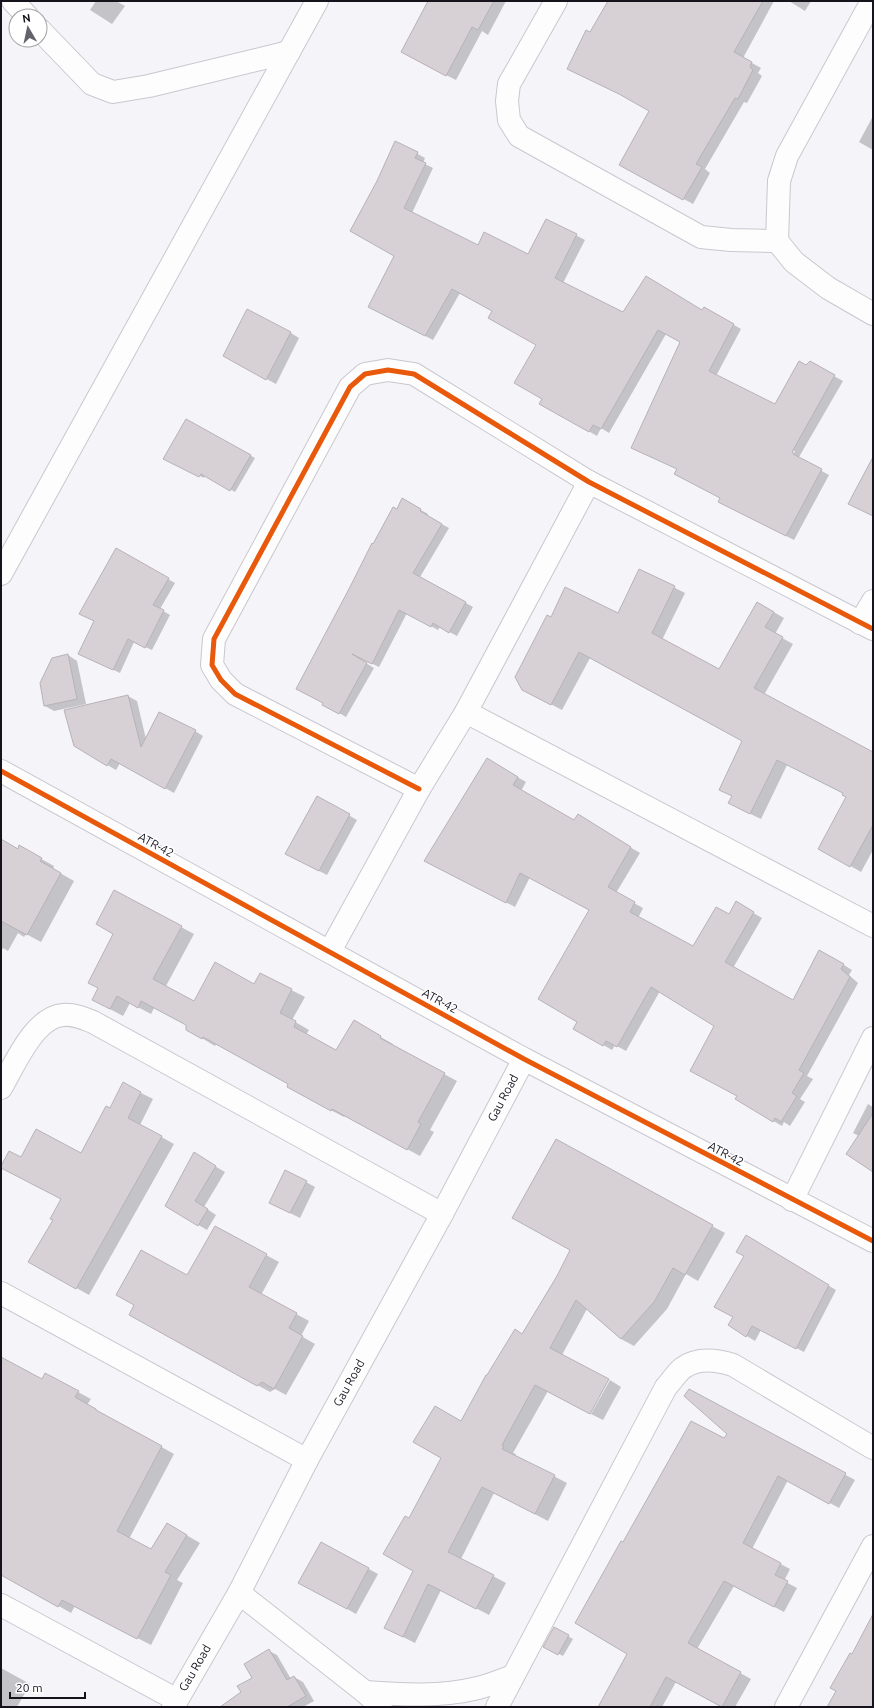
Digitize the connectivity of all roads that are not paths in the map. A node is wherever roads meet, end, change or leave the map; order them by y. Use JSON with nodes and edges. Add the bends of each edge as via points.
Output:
{"nodes":[{"id":1,"x":317,"y":1,"type":"edge"},
{"id":2,"x":556,"y":1,"type":"edge"},
{"id":3,"x":872,"y":4,"type":"edge"},
{"id":4,"x":48,"y":38,"type":"edge"},
{"id":5,"x":289,"y":52,"type":"junction"},
{"id":6,"x":777,"y":241,"type":"junction"},
{"id":7,"x":873,"y":314,"type":"edge"},
{"id":8,"x":589,"y":482,"type":"junction"},
{"id":9,"x":1,"y":574,"type":"edge"},
{"id":10,"x":873,"y":601,"type":"edge"},
{"id":11,"x":867,"y":626,"type":"edge"},
{"id":12,"x":466,"y":712,"type":"junction"},
{"id":13,"x":1,"y":771,"type":"edge"},
{"id":14,"x":419,"y":789,"type":"junction"},
{"id":15,"x":873,"y":926,"type":"edge"},
{"id":16,"x":330,"y":951,"type":"junction"},
{"id":17,"x":872,"y":1045,"type":"edge"},
{"id":18,"x":524,"y":1059,"type":"junction"},
{"id":19,"x":1,"y":1088,"type":"edge"},
{"id":20,"x":792,"y":1200,"type":"junction"},
{"id":21,"x":442,"y":1214,"type":"junction"},
{"id":22,"x":873,"y":1242,"type":"edge"},
{"id":23,"x":1,"y":1293,"type":"edge"},
{"id":24,"x":873,"y":1448,"type":"edge"},
{"id":25,"x":307,"y":1460,"type":"junction"},
{"id":26,"x":873,"y":1546,"type":"edge"},
{"id":27,"x":239,"y":1593,"type":"junction"},
{"id":28,"x":1,"y":1605,"type":"edge"},
{"id":29,"x":513,"y":1676,"type":"junction"},
{"id":30,"x":365,"y":1692,"type":"junction"},
{"id":31,"x":175,"y":1703,"type":"edge"},
{"id":32,"x":381,"y":1707,"type":"edge"},
{"id":33,"x":497,"y":1707,"type":"edge"},
{"id":34,"x":786,"y":1707,"type":"edge"}],
"edges":[{"from":1,"to":5,"type":"street"},
{"from":2,"to":6,"type":"street","via":[[509,84],[509,120],[519,136],[701,237]]},
{"from":3,"to":6,"type":"street","via":[[787,156],[779,181]]},
{"from":4,"to":5,"type":"street","via":[[92,84],[113,92],[149,86]]},
{"from":5,"to":9,"type":"street"},
{"from":6,"to":7,"type":"street","via":[[794,262],[828,288]]},
{"from":8,"to":11,"type":"street"},
{"from":8,"to":12,"type":"street"},
{"from":8,"to":14,"type":"street","via":[[414,374],[388,370],[365,374],[350,387],[214,639],[212,665],[221,680],[235,694]]},
{"from":10,"to":11,"type":"street"},
{"from":12,"to":14,"type":"street"},
{"from":12,"to":15,"type":"street"},
{"from":13,"to":16,"type":"street","name":"ATR-42"},
{"from":14,"to":16,"type":"street"},
{"from":16,"to":18,"type":"street","name":"ATR-42"},
{"from":17,"to":20,"type":"street"},
{"from":18,"to":20,"type":"street","name":"ATR-42"},
{"from":18,"to":21,"type":"street","name":"Gau Road"},
{"from":19,"to":21,"type":"street","via":[[33,1034],[49,1018],[76,1015]]},
{"from":20,"to":22,"type":"street","name":"ATR-42"},
{"from":21,"to":25,"type":"street","name":"Gau Road"},
{"from":23,"to":25,"type":"street"},
{"from":24,"to":29,"type":"street","via":[[733,1365],[717,1360],[700,1361],[683,1368],[666,1387]]},
{"from":25,"to":27,"type":"street","name":"Gau Road"},
{"from":26,"to":34,"type":"street"},
{"from":27,"to":30,"type":"street"},
{"from":27,"to":31,"type":"street","name":"Gau Road"},
{"from":28,"to":31,"type":"street"},
{"from":29,"to":30,"type":"street","via":[[478,1688],[443,1693],[404,1695]]},
{"from":29,"to":33,"type":"street"},
{"from":30,"to":32,"type":"street"}]}
